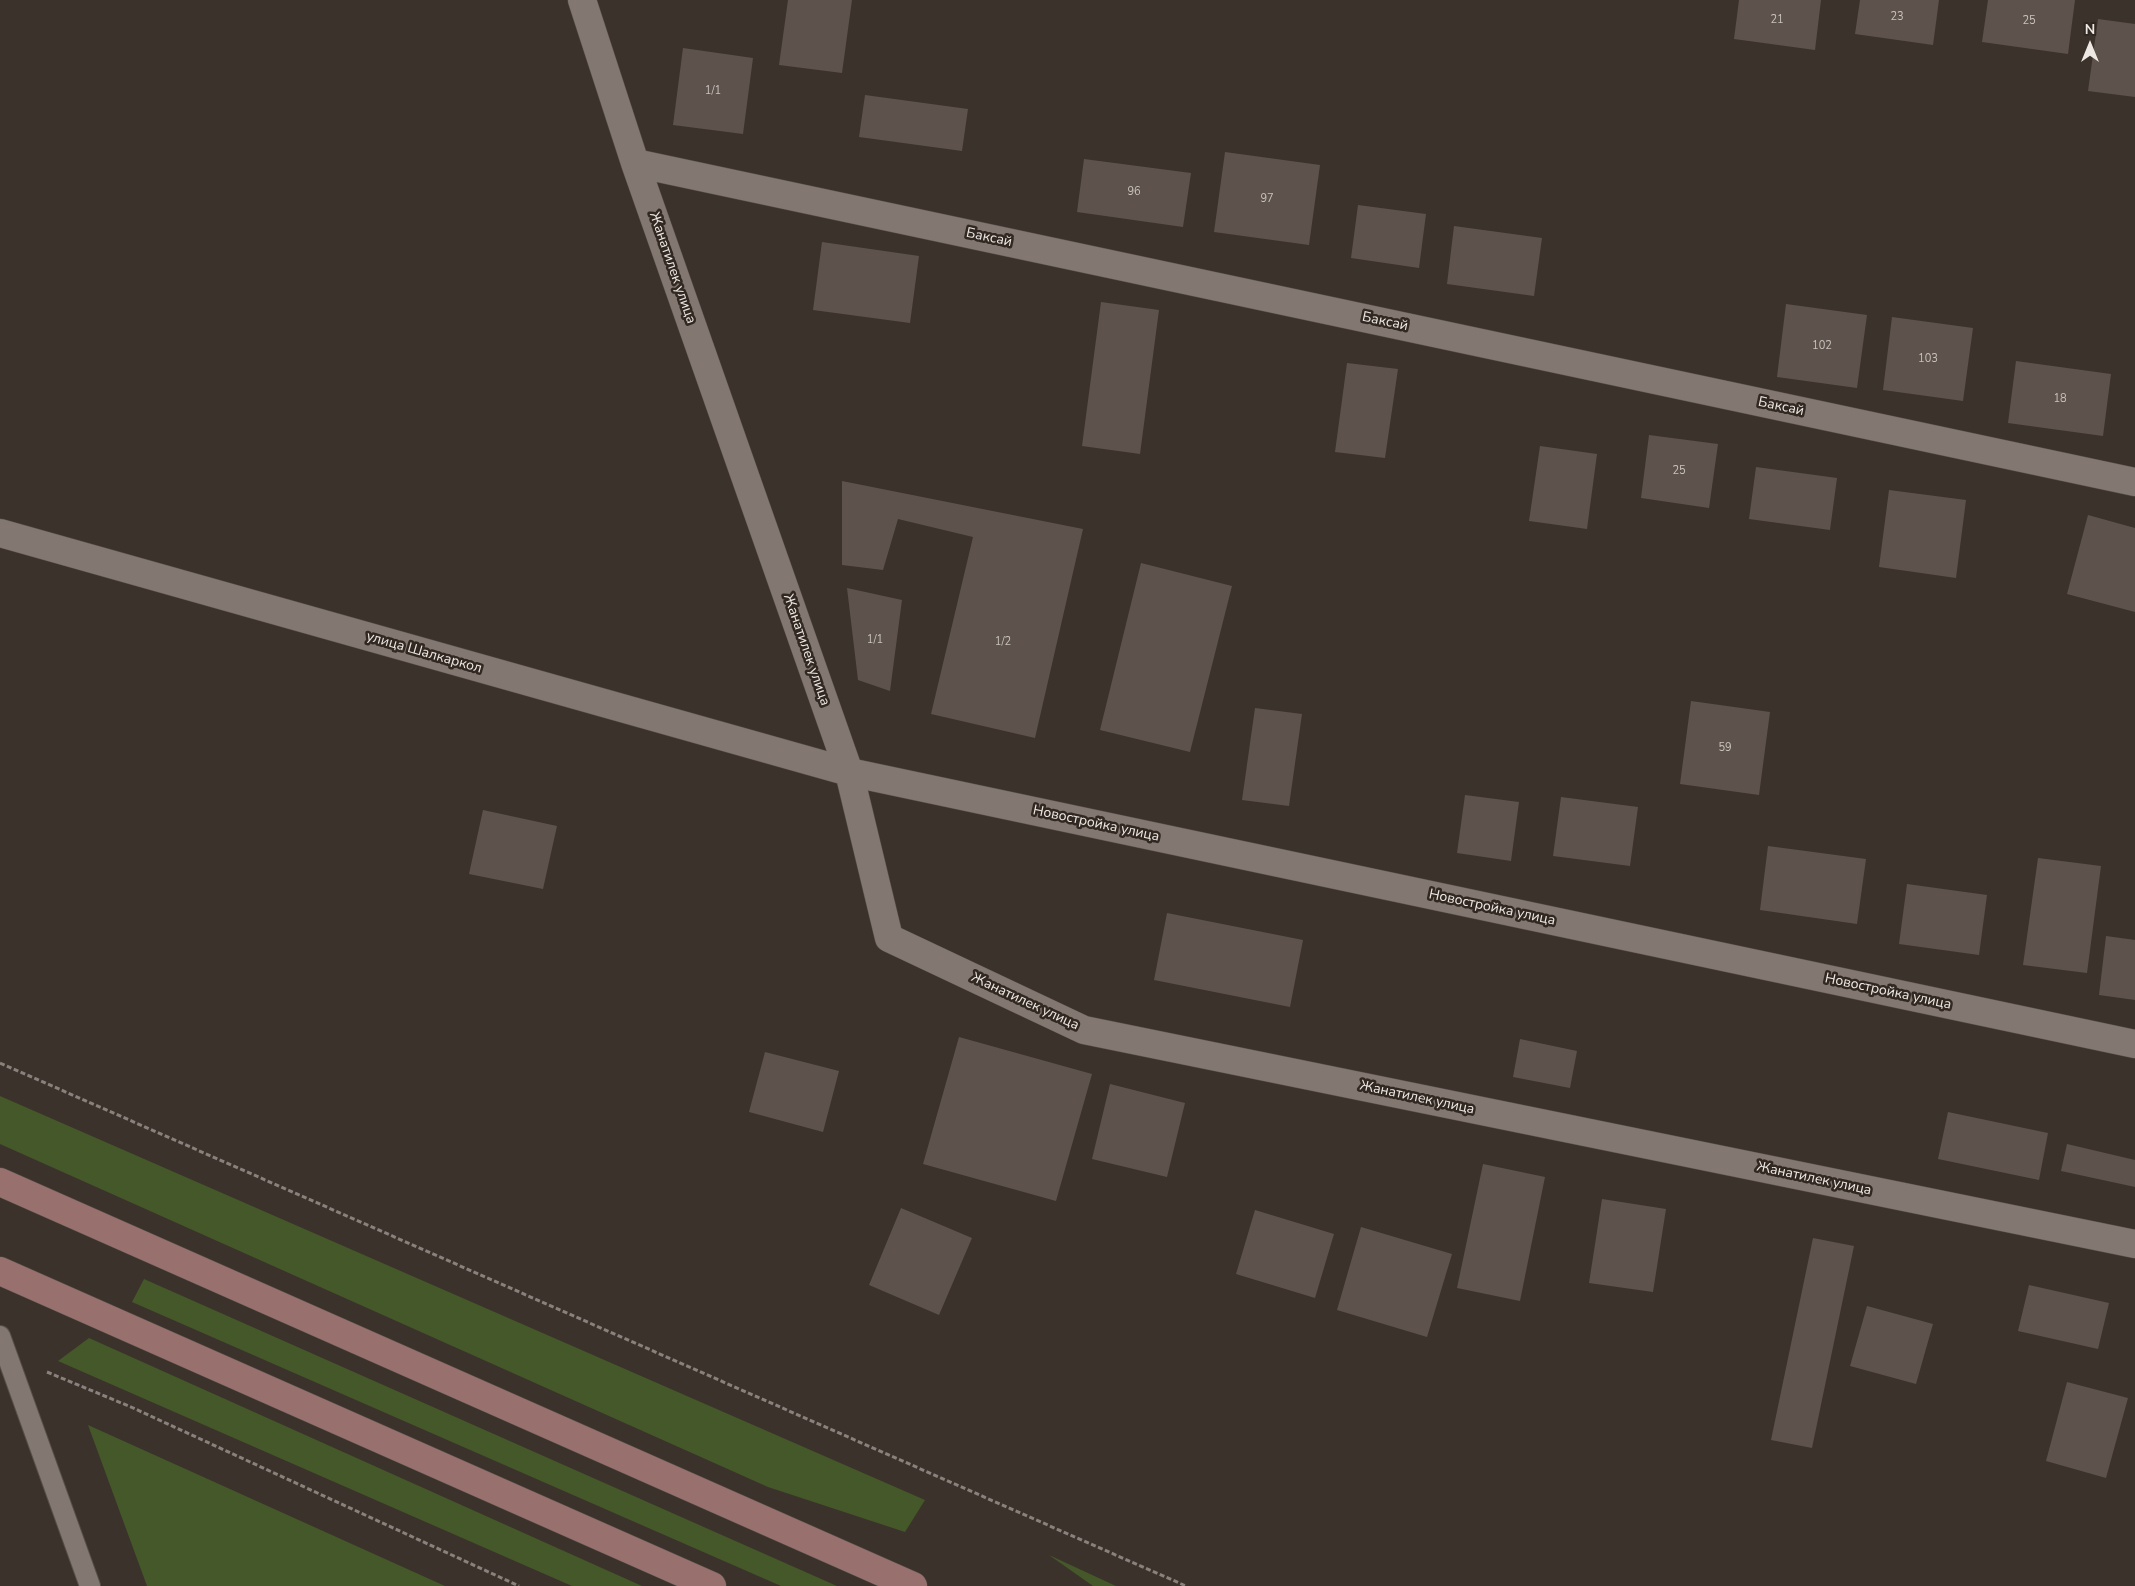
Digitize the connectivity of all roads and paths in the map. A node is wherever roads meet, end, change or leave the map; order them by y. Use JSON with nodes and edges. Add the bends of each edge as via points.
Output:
{"nodes":[{"id":1,"x":582,"y":0,"type":"edge"},
{"id":2,"x":635,"y":163,"type":"junction"},
{"id":3,"x":2135,"y":482,"type":"edge"},
{"id":4,"x":0,"y":533,"type":"edge"},
{"id":5,"x":849,"y":772,"type":"junction"},
{"id":6,"x":2135,"y":1044,"type":"edge"},
{"id":7,"x":0,"y":1063,"type":"edge"},
{"id":8,"x":0,"y":1182,"type":"edge"},
{"id":9,"x":2135,"y":1244,"type":"edge"},
{"id":10,"x":0,"y":1271,"type":"edge"},
{"id":11,"x":0,"y":1336,"type":"edge"},
{"id":12,"x":9,"y":1357,"type":"junction"},
{"id":13,"x":90,"y":1586,"type":"edge"},
{"id":14,"x":520,"y":1586,"type":"edge"},
{"id":15,"x":712,"y":1586,"type":"edge"},
{"id":16,"x":912,"y":1586,"type":"edge"},
{"id":17,"x":1186,"y":1586,"type":"edge"}],
"edges":[{"from":1,"to":2,"type":"street","name":"Жанатилек улица"},
{"from":2,"to":3,"type":"street","name":"Баксай"},
{"from":2,"to":5,"type":"street","name":"Жанатилек улица"},
{"from":4,"to":5,"type":"street","name":"улица Шалкаркол"},
{"from":5,"to":6,"type":"street","name":"Новостройка улица"},
{"from":5,"to":9,"type":"street","name":"Жанатилек улица","via":[[889,938],[1084,1030]]},
{"from":7,"to":17,"type":"path"},
{"from":8,"to":16,"type":"street"},
{"from":10,"to":15,"type":"street"},
{"from":11,"to":12,"type":"lane"},
{"from":12,"to":13,"type":"lane"},
{"from":12,"to":14,"type":"path","via":[[131,1407]]}]}
